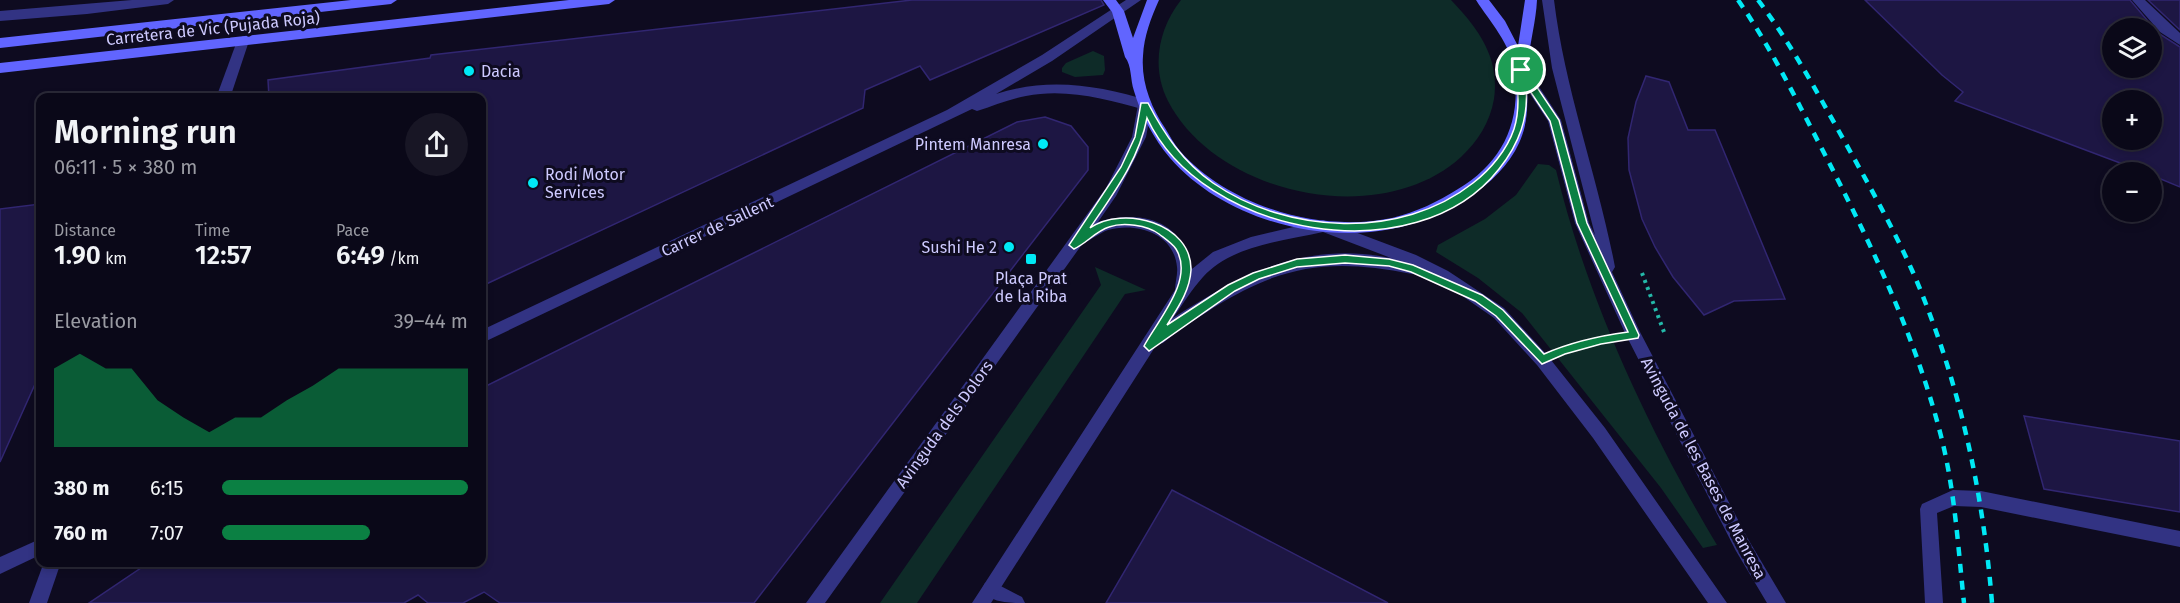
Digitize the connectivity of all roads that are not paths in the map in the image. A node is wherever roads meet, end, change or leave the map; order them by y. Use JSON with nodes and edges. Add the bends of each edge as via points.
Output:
{"nodes":[{"id":1,"x":168,"y":0,"type":"edge"},
{"id":2,"x":391,"y":0,"type":"edge"},
{"id":3,"x":609,"y":0,"type":"edge"},
{"id":4,"x":1109,"y":0,"type":"edge"},
{"id":5,"x":1135,"y":0,"type":"edge"},
{"id":6,"x":1153,"y":0,"type":"edge"},
{"id":7,"x":1482,"y":0,"type":"edge"},
{"id":8,"x":1531,"y":0,"type":"edge"},
{"id":9,"x":1548,"y":0,"type":"edge"},
{"id":10,"x":2138,"y":0,"type":"edge"},
{"id":11,"x":1118,"y":11,"type":"junction"},
{"id":12,"x":0,"y":16,"type":"edge"},
{"id":13,"x":2180,"y":40,"type":"edge"},
{"id":14,"x":243,"y":41,"type":"junction"},
{"id":15,"x":0,"y":43,"type":"edge"},
{"id":16,"x":1135,"y":65,"type":"junction"},
{"id":17,"x":0,"y":68,"type":"edge"},
{"id":18,"x":1521,"y":70,"type":"junction"},
{"id":19,"x":225,"y":93,"type":"edge"},
{"id":20,"x":1144,"y":105,"type":"junction"},
{"id":21,"x":951,"y":114,"type":"junction"},
{"id":22,"x":1323,"y":226,"type":"junction"},
{"id":23,"x":1074,"y":245,"type":"junction"},
{"id":24,"x":1610,"y":282,"type":"junction"},
{"id":25,"x":1180,"y":295,"type":"junction"},
{"id":26,"x":1478,"y":298,"type":"junction"},
{"id":27,"x":486,"y":336,"type":"edge"},
{"id":28,"x":1149,"y":346,"type":"junction"},
{"id":29,"x":2180,"y":539,"type":"edge"},
{"id":30,"x":36,"y":549,"type":"edge"},
{"id":31,"x":0,"y":566,"type":"edge"},
{"id":32,"x":51,"y":567,"type":"edge"},
{"id":33,"x":986,"y":596,"type":"edge"},
{"id":34,"x":38,"y":603,"type":"edge"},
{"id":35,"x":815,"y":603,"type":"edge"},
{"id":36,"x":1016,"y":603,"type":"edge"},
{"id":37,"x":1718,"y":603,"type":"edge"},
{"id":38,"x":1777,"y":603,"type":"edge"},
{"id":39,"x":1934,"y":603,"type":"edge"}],
"edges":[{"from":1,"to":12,"type":"street","name":"Carretera de Vic (Pujada Roja)"},
{"from":2,"to":15,"type":"main road","name":"Carretera de Vic (Pujada Roja)"},
{"from":3,"to":14,"type":"main road","name":"Carretera de Vic (Pujada Roja)"},
{"from":4,"to":11,"type":"main road"},
{"from":5,"to":11,"type":"street","name":"Carrer de Sallent"},
{"from":6,"to":16,"type":"main road","via":[[1137,41]]},
{"from":7,"to":18,"type":"main road","via":[[1509,38]]},
{"from":8,"to":18,"type":"main road"},
{"from":9,"to":24,"type":"street","via":[[1563,92],[1601,225]]},
{"from":10,"to":13,"type":"street"},
{"from":11,"to":16,"type":"main road"},
{"from":11,"to":21,"type":"street","name":"Carrer de Sallent"},
{"from":14,"to":17,"type":"main road","name":"Carretera de Vic (Pujada Roja)"},
{"from":14,"to":19,"type":"street"},
{"from":16,"to":20,"type":"main road"},
{"from":18,"to":22,"type":"main road","via":[[1523,101],[1518,130],[1488,176],[1464,196],[1434,212],[1398,222],[1362,227]]},
{"from":18,"to":24,"type":"street","name":"Avinguda de les Bases de Manresa","via":[[1554,120],[1582,223]]},
{"from":20,"to":21,"type":"street","name":"Carrer de Sallent","via":[[1086,90],[1055,88],[1029,90]]},
{"from":20,"to":22,"type":"main road","via":[[1171,150],[1210,186],[1277,217]]},
{"from":20,"to":23,"type":"street","name":"Avinguda dels Dolors","via":[[1139,137],[1125,168]]},
{"from":21,"to":27,"type":"street","name":"Carrer de Sallent"},
{"from":22,"to":25,"type":"street","name":"Avinguda dels Dolors","via":[[1256,241],[1218,256],[1199,271]]},
{"from":22,"to":26,"type":"street","via":[[1411,259]]},
{"from":23,"to":25,"type":"street","name":"Avinguda dels Dolors","via":[[1088,233],[1112,222],[1131,221],[1159,228],[1180,247],[1186,270]]},
{"from":23,"to":35,"type":"street","name":"Avinguda dels Dolors"},
{"from":24,"to":38,"type":"street","name":"Avinguda de les Bases de Manresa","via":[[1742,545]]},
{"from":25,"to":28,"type":"street","name":"Avinguda dels Dolors"},
{"from":26,"to":28,"type":"street","via":[[1389,262],[1345,259],[1297,263],[1231,288]]},
{"from":26,"to":37,"type":"street","via":[[1499,313],[1542,360],[1599,433]]},
{"from":28,"to":33,"type":"street","name":"Avinguda dels Dolors"},
{"from":29,"to":39,"type":"street","via":[[1981,499],[1953,498],[1929,509]]},
{"from":30,"to":31,"type":"street"},
{"from":32,"to":34,"type":"street"},
{"from":33,"to":36,"type":"street"}]}
